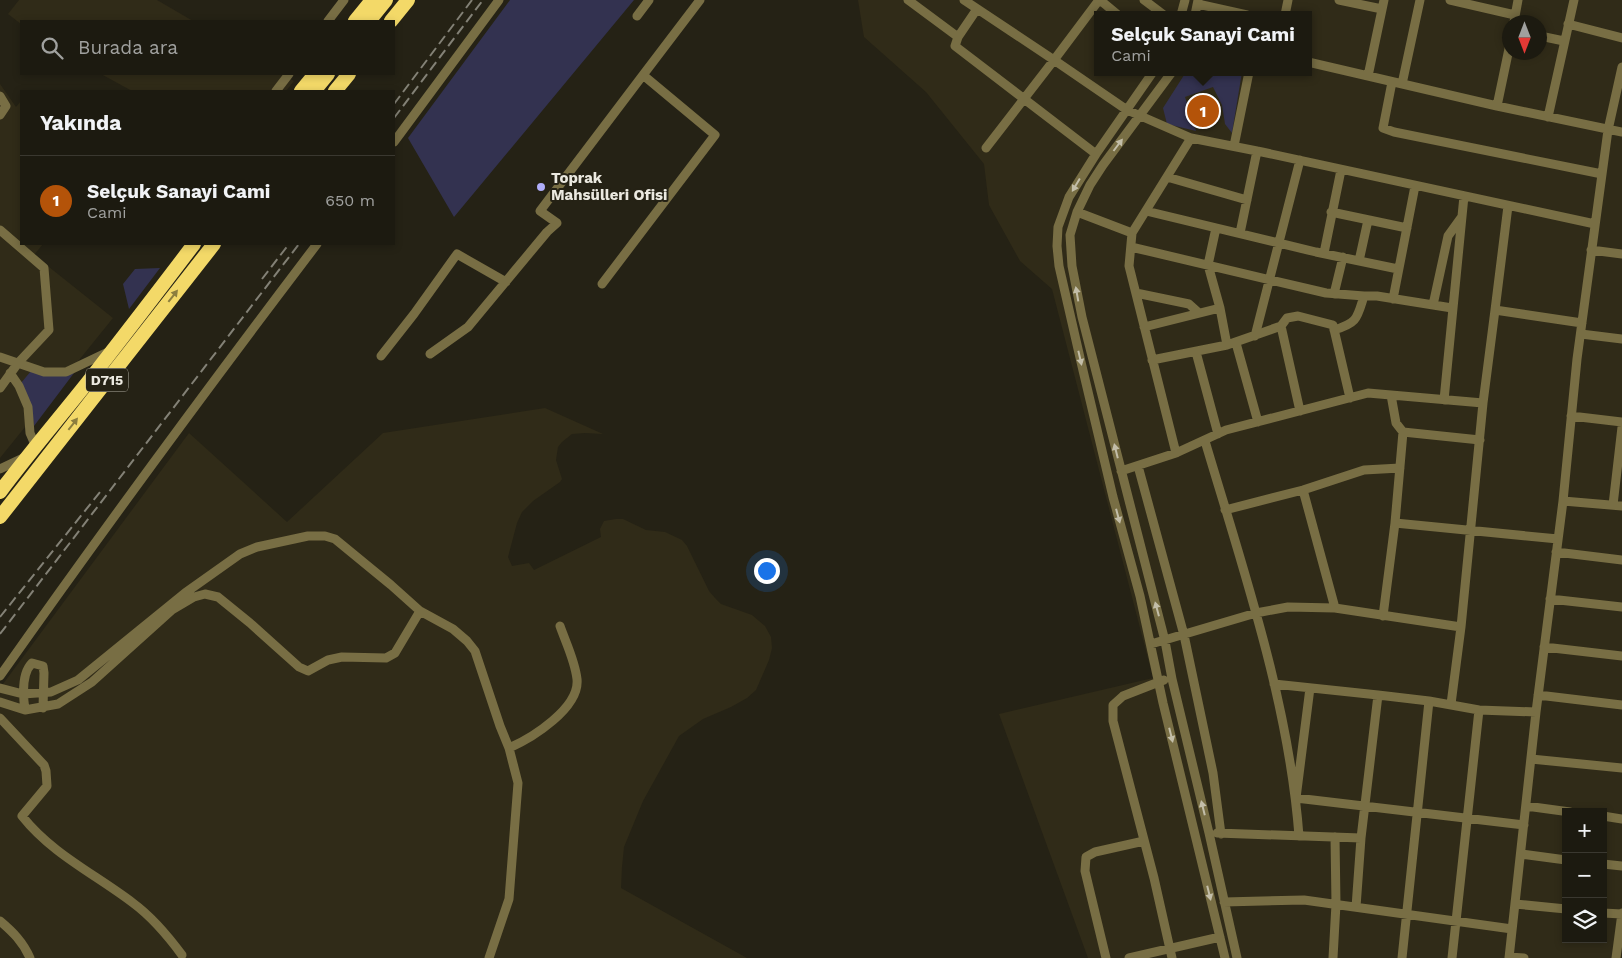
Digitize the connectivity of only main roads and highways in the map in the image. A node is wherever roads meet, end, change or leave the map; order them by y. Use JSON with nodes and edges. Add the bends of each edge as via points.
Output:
{"nodes":[{"id":1,"x":372,"y":0,"type":"edge"},
{"id":2,"x":386,"y":0,"type":"edge"},
{"id":3,"x":398,"y":0,"type":"edge"},
{"id":4,"x":408,"y":0,"type":"edge"},
{"id":5,"x":356,"y":20,"type":"edge"},
{"id":6,"x":370,"y":20,"type":"edge"},
{"id":7,"x":382,"y":20,"type":"edge"},
{"id":8,"x":392,"y":20,"type":"edge"},
{"id":9,"x":314,"y":75,"type":"edge"},
{"id":10,"x":327,"y":75,"type":"edge"},
{"id":11,"x":339,"y":75,"type":"edge"},
{"id":12,"x":348,"y":75,"type":"edge"},
{"id":13,"x":302,"y":90,"type":"edge"},
{"id":14,"x":315,"y":90,"type":"edge"},
{"id":15,"x":327,"y":90,"type":"edge"},
{"id":16,"x":336,"y":90,"type":"edge"},
{"id":17,"x":193,"y":245,"type":"edge"},
{"id":18,"x":213,"y":245,"type":"edge"},
{"id":19,"x":58,"y":444,"type":"junction"},
{"id":20,"x":5,"y":474,"type":"edge"},
{"id":21,"x":0,"y":491,"type":"edge"},
{"id":22,"x":0,"y":517,"type":"edge"},
{"id":23,"x":0,"y":530,"type":"edge"}],
"edges":[{"from":1,"to":5,"type":"highway"},
{"from":2,"to":6,"type":"highway"},
{"from":3,"to":7,"type":"highway"},
{"from":4,"to":8,"type":"highway"},
{"from":9,"to":13,"type":"highway"},
{"from":10,"to":14,"type":"highway"},
{"from":11,"to":15,"type":"highway"},
{"from":12,"to":16,"type":"highway"},
{"from":17,"to":20,"type":"highway","number":"D715","via":[[33,451]]},
{"from":19,"to":18,"type":"highway","number":"D715","one_way":true},
{"from":19,"to":22,"type":"highway","number":"D715"},
{"from":19,"to":23,"type":"highway"},
{"from":20,"to":21,"type":"highway"}]}
